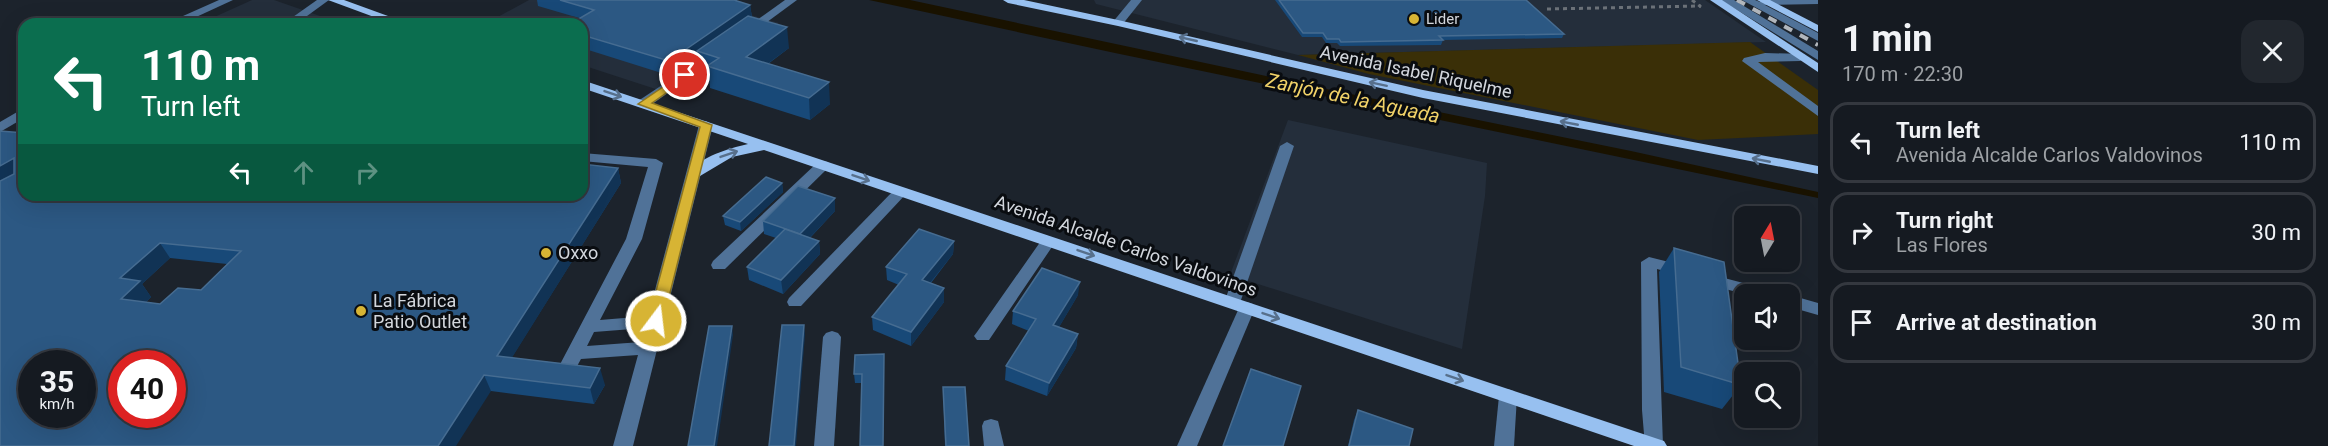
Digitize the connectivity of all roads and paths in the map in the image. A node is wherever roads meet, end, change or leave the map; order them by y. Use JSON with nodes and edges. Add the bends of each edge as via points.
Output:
{"nodes":[{"id":1,"x":228,"y":0,"type":"edge"},
{"id":2,"x":324,"y":0,"type":"edge"},
{"id":3,"x":333,"y":0,"type":"edge"},
{"id":4,"x":792,"y":0,"type":"edge"},
{"id":5,"x":1008,"y":0,"type":"edge"},
{"id":6,"x":1137,"y":0,"type":"edge"},
{"id":7,"x":1715,"y":0,"type":"edge"},
{"id":8,"x":1726,"y":0,"type":"edge"},
{"id":9,"x":1747,"y":0,"type":"edge"},
{"id":10,"x":1763,"y":1,"type":"edge"},
{"id":11,"x":1818,"y":2,"type":"edge"},
{"id":12,"x":1701,"y":6,"type":"dead end"},
{"id":13,"x":1547,"y":9,"type":"dead end"},
{"id":14,"x":185,"y":18,"type":"edge"},
{"id":15,"x":298,"y":18,"type":"edge"},
{"id":16,"x":387,"y":18,"type":"edge"},
{"id":17,"x":1118,"y":23,"type":"junction"},
{"id":18,"x":1818,"y":29,"type":"edge"},
{"id":19,"x":1818,"y":38,"type":"edge"},
{"id":20,"x":1818,"y":56,"type":"edge"},
{"id":21,"x":1800,"y":57,"type":"junction"},
{"id":22,"x":1818,"y":68,"type":"edge"},
{"id":23,"x":588,"y":86,"type":"edge"},
{"id":24,"x":644,"y":104,"type":"junction"},
{"id":25,"x":1818,"y":112,"type":"edge"},
{"id":26,"x":0,"y":113,"type":"edge"},
{"id":27,"x":18,"y":114,"type":"edge"},
{"id":28,"x":18,"y":117,"type":"edge"},
{"id":29,"x":706,"y":125,"type":"junction"},
{"id":30,"x":0,"y":128,"type":"edge"},
{"id":31,"x":767,"y":146,"type":"junction"},
{"id":32,"x":1287,"y":146,"type":"dead end"},
{"id":33,"x":588,"y":157,"type":"edge"},
{"id":34,"x":823,"y":165,"type":"junction"},
{"id":35,"x":1818,"y":171,"type":"edge"},
{"id":36,"x":695,"y":173,"type":"junction"},
{"id":37,"x":900,"y":191,"type":"junction"},
{"id":38,"x":1048,"y":241,"type":"junction"},
{"id":39,"x":720,"y":265,"type":"dead end"},
{"id":40,"x":1734,"y":286,"type":"edge"},
{"id":41,"x":795,"y":302,"type":"dead end"},
{"id":42,"x":1800,"y":304,"type":"edge"},
{"id":43,"x":1239,"y":305,"type":"junction"},
{"id":44,"x":1818,"y":309,"type":"edge"},
{"id":45,"x":656,"y":321,"type":"junction"},
{"id":46,"x":587,"y":327,"type":"junction"},
{"id":47,"x":983,"y":336,"type":"dead end"},
{"id":48,"x":832,"y":337,"type":"dead end"},
{"id":49,"x":649,"y":348,"type":"junction"},
{"id":50,"x":573,"y":353,"type":"junction"},
{"id":51,"x":565,"y":372,"type":"edge"},
{"id":52,"x":1508,"y":396,"type":"junction"},
{"id":53,"x":991,"y":426,"type":"dead end"},
{"id":54,"x":623,"y":446,"type":"edge"},
{"id":55,"x":824,"y":446,"type":"edge"},
{"id":56,"x":994,"y":446,"type":"edge"},
{"id":57,"x":1187,"y":446,"type":"edge"},
{"id":58,"x":1504,"y":446,"type":"edge"},
{"id":59,"x":1655,"y":446,"type":"edge"}],
"edges":[{"from":1,"to":14,"type":"street"},
{"from":2,"to":15,"type":"street"},
{"from":3,"to":16,"type":"main road"},
{"from":4,"to":24,"type":"street"},
{"from":5,"to":17,"type":"main road","name":"Avenida Isabel Riquelme"},
{"from":6,"to":17,"type":"street"},
{"from":7,"to":21,"type":"main road"},
{"from":8,"to":20,"type":"street"},
{"from":9,"to":19,"type":"street"},
{"from":10,"to":11,"type":"street"},
{"from":10,"to":18,"type":"main road"},
{"from":12,"to":13,"type":"path"},
{"from":35,"to":17,"type":"main road","name":"Avenida Isabel Riquelme","one_way":true,"via":[[1423,94]]},
{"from":21,"to":22,"type":"main road"},
{"from":21,"to":25,"type":"street","via":[[1748,61]]},
{"from":23,"to":24,"type":"main road","name":"Avenida Alcalde Carlos Valdovinos","one_way":true},
{"from":24,"to":29,"type":"main road","name":"Avenida Alcalde Carlos Valdovinos"},
{"from":26,"to":27,"type":"street"},
{"from":28,"to":30,"type":"street"},
{"from":29,"to":31,"type":"main road","name":"Avenida Alcalde Carlos Valdovinos"},
{"from":29,"to":36,"type":"street"},
{"from":31,"to":34,"type":"main road","name":"Avenida Alcalde Carlos Valdovinos"},
{"from":36,"to":31,"type":"main road","one_way":true,"via":[[724,155]]},
{"from":32,"to":43,"type":"street"},
{"from":33,"to":46,"type":"street","via":[[656,163],[634,239]]},
{"from":34,"to":37,"type":"main road","name":"Avenida Alcalde Carlos Valdovinos","one_way":true},
{"from":34,"to":39,"type":"street"},
{"from":36,"to":45,"type":"street"},
{"from":37,"to":38,"type":"main road","name":"Avenida Alcalde Carlos Valdovinos"},
{"from":37,"to":41,"type":"street"},
{"from":38,"to":43,"type":"main road","name":"Avenida Alcalde Carlos Valdovinos","one_way":true},
{"from":38,"to":47,"type":"street"},
{"from":40,"to":59,"type":"street","via":[[1648,262]]},
{"from":42,"to":44,"type":"street"},
{"from":43,"to":52,"type":"main road","name":"Avenida Alcalde Carlos Valdovinos","one_way":true},
{"from":43,"to":57,"type":"street"},
{"from":45,"to":46,"type":"street"},
{"from":45,"to":49,"type":"street"},
{"from":46,"to":50,"type":"street"},
{"from":48,"to":55,"type":"street"},
{"from":49,"to":50,"type":"street"},
{"from":49,"to":54,"type":"street"},
{"from":50,"to":51,"type":"street"},
{"from":52,"to":58,"type":"street"},
{"from":52,"to":59,"type":"main road","name":"Avenida Alcalde Carlos Valdovinos"},
{"from":53,"to":56,"type":"street"}]}
